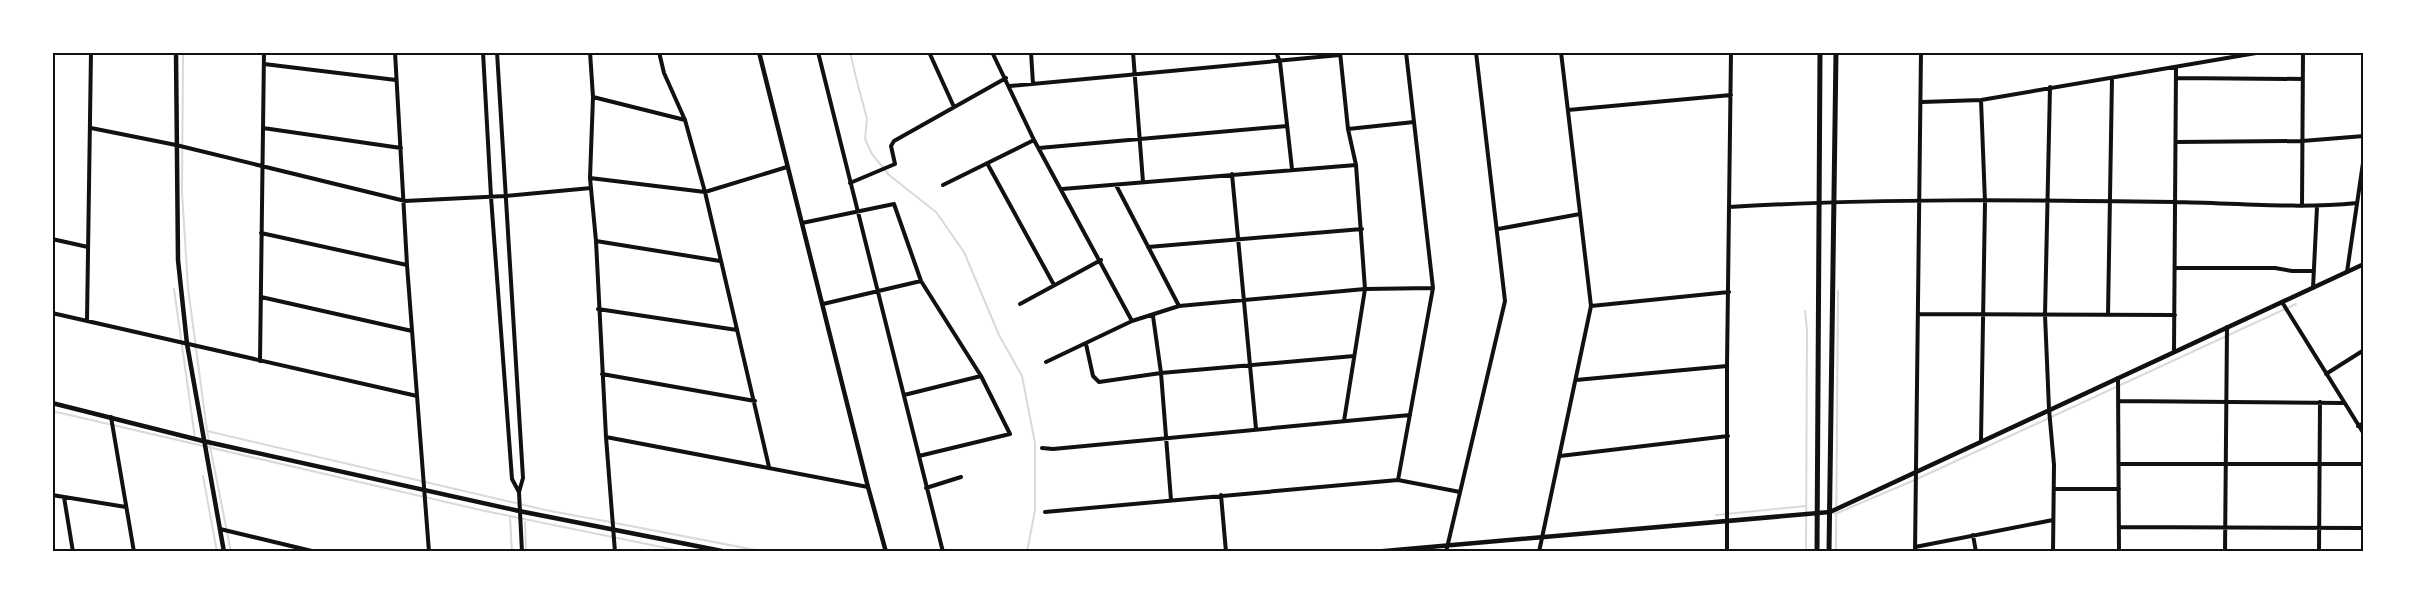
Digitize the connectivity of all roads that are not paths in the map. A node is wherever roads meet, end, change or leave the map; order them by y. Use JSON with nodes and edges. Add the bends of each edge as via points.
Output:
{"nodes":[{"id":1,"x":91,"y":52,"type":"edge"},
{"id":2,"x":176,"y":52,"type":"edge"},
{"id":3,"x":264,"y":52,"type":"edge"},
{"id":4,"x":395,"y":52,"type":"edge"},
{"id":5,"x":483,"y":52,"type":"edge"},
{"id":6,"x":497,"y":52,"type":"edge"},
{"id":7,"x":590,"y":52,"type":"edge"},
{"id":8,"x":659,"y":52,"type":"edge"},
{"id":9,"x":759,"y":52,"type":"edge"},
{"id":10,"x":818,"y":52,"type":"edge"},
{"id":11,"x":929,"y":52,"type":"edge"},
{"id":12,"x":992,"y":52,"type":"edge"},
{"id":13,"x":1031,"y":52,"type":"edge"},
{"id":14,"x":1133,"y":52,"type":"edge"},
{"id":15,"x":1276,"y":52,"type":"edge"},
{"id":16,"x":1406,"y":52,"type":"edge"},
{"id":17,"x":1476,"y":52,"type":"edge"},
{"id":18,"x":1561,"y":52,"type":"edge"},
{"id":19,"x":1731,"y":52,"type":"edge"},
{"id":20,"x":1820,"y":52,"type":"edge"},
{"id":21,"x":1836,"y":52,"type":"edge"},
{"id":22,"x":1922,"y":52,"type":"edge"},
{"id":23,"x":2262,"y":52,"type":"edge"},
{"id":24,"x":2303,"y":52,"type":"edge"},
{"id":25,"x":1340,"y":54,"type":"edge"},
{"id":26,"x":1280,"y":62,"type":"junction"},
{"id":27,"x":264,"y":64,"type":"junction"},
{"id":28,"x":2176,"y":68,"type":"junction"},
{"id":29,"x":1135,"y":75,"type":"junction"},
{"id":30,"x":1006,"y":78,"type":"junction"},
{"id":31,"x":2112,"y":78,"type":"junction"},
{"id":32,"x":2176,"y":78,"type":"junction"},
{"id":33,"x":2303,"y":79,"type":"junction"},
{"id":34,"x":396,"y":81,"type":"junction"},
{"id":35,"x":1033,"y":84,"type":"junction"},
{"id":36,"x":1010,"y":86,"type":"junction"},
{"id":37,"x":2050,"y":87,"type":"junction"},
{"id":38,"x":1731,"y":95,"type":"junction"},
{"id":39,"x":593,"y":97,"type":"junction"},
{"id":40,"x":1981,"y":100,"type":"junction"},
{"id":41,"x":1922,"y":102,"type":"junction"},
{"id":42,"x":954,"y":107,"type":"junction"},
{"id":43,"x":1568,"y":110,"type":"junction"},
{"id":44,"x":684,"y":120,"type":"junction"},
{"id":45,"x":1414,"y":122,"type":"junction"},
{"id":46,"x":1287,"y":126,"type":"junction"},
{"id":47,"x":92,"y":128,"type":"junction"},
{"id":48,"x":263,"y":128,"type":"junction"},
{"id":49,"x":1348,"y":129,"type":"junction"},
{"id":50,"x":2364,"y":136,"type":"edge"},
{"id":51,"x":1140,"y":139,"type":"junction"},
{"id":52,"x":1035,"y":140,"type":"junction"},
{"id":53,"x":2302,"y":141,"type":"junction"},
{"id":54,"x":2176,"y":142,"type":"junction"},
{"id":55,"x":176,"y":145,"type":"junction"},
{"id":56,"x":401,"y":148,"type":"junction"},
{"id":57,"x":1039,"y":148,"type":"junction"},
{"id":58,"x":2364,"y":156,"type":"edge"},
{"id":59,"x":987,"y":163,"type":"junction"},
{"id":60,"x":1356,"y":165,"type":"junction"},
{"id":61,"x":262,"y":166,"type":"junction"},
{"id":62,"x":788,"y":167,"type":"junction"},
{"id":63,"x":1292,"y":169,"type":"junction"},
{"id":64,"x":1232,"y":174,"type":"junction"},
{"id":65,"x":590,"y":178,"type":"junction"},
{"id":66,"x":1143,"y":182,"type":"junction"},
{"id":67,"x":850,"y":183,"type":"junction"},
{"id":68,"x":1116,"y":184,"type":"junction"},
{"id":69,"x":943,"y":185,"type":"dead end"},
{"id":70,"x":591,"y":188,"type":"junction"},
{"id":71,"x":1062,"y":189,"type":"junction"},
{"id":72,"x":705,"y":192,"type":"junction"},
{"id":73,"x":491,"y":196,"type":"junction"},
{"id":74,"x":505,"y":196,"type":"junction"},
{"id":75,"x":405,"y":201,"type":"junction"},
{"id":76,"x":1819,"y":202,"type":"junction"},
{"id":77,"x":1835,"y":202,"type":"junction"},
{"id":78,"x":1920,"y":202,"type":"junction"},
{"id":79,"x":1985,"y":202,"type":"junction"},
{"id":80,"x":2048,"y":202,"type":"junction"},
{"id":81,"x":2110,"y":202,"type":"junction"},
{"id":82,"x":2176,"y":202,"type":"junction"},
{"id":83,"x":2357,"y":203,"type":"junction"},
{"id":84,"x":2302,"y":206,"type":"junction"},
{"id":85,"x":1730,"y":207,"type":"junction"},
{"id":86,"x":2317,"y":207,"type":"junction"},
{"id":87,"x":856,"y":213,"type":"junction"},
{"id":88,"x":1580,"y":214,"type":"junction"},
{"id":89,"x":802,"y":223,"type":"junction"},
{"id":90,"x":1362,"y":229,"type":"junction"},
{"id":91,"x":1498,"y":229,"type":"junction"},
{"id":92,"x":261,"y":233,"type":"junction"},
{"id":93,"x":52,"y":239,"type":"edge"},
{"id":94,"x":1238,"y":239,"type":"junction"},
{"id":95,"x":596,"y":241,"type":"junction"},
{"id":96,"x":88,"y":247,"type":"junction"},
{"id":97,"x":1148,"y":248,"type":"junction"},
{"id":98,"x":1101,"y":260,"type":"junction"},
{"id":99,"x":720,"y":261,"type":"junction"},
{"id":100,"x":2364,"y":264,"type":"edge"},
{"id":101,"x":407,"y":265,"type":"junction"},
{"id":102,"x":2176,"y":268,"type":"junction"},
{"id":103,"x":2314,"y":271,"type":"junction"},
{"id":104,"x":2347,"y":272,"type":"junction"},
{"id":105,"x":921,"y":281,"type":"junction"},
{"id":106,"x":1054,"y":285,"type":"junction"},
{"id":107,"x":1433,"y":288,"type":"junction"},
{"id":108,"x":2313,"y":288,"type":"junction"},
{"id":109,"x":1365,"y":289,"type":"junction"},
{"id":110,"x":878,"y":291,"type":"junction"},
{"id":111,"x":1729,"y":292,"type":"junction"},
{"id":112,"x":261,"y":297,"type":"junction"},
{"id":113,"x":1244,"y":300,"type":"junction"},
{"id":114,"x":2282,"y":302,"type":"junction"},
{"id":115,"x":1020,"y":303,"type":"dead end"},
{"id":116,"x":823,"y":304,"type":"junction"},
{"id":117,"x":1179,"y":306,"type":"junction"},
{"id":118,"x":1591,"y":306,"type":"junction"},
{"id":119,"x":598,"y":309,"type":"junction"},
{"id":120,"x":52,"y":313,"type":"edge"},
{"id":121,"x":1918,"y":314,"type":"junction"},
{"id":122,"x":1983,"y":314,"type":"junction"},
{"id":123,"x":2046,"y":315,"type":"junction"},
{"id":124,"x":2108,"y":315,"type":"junction"},
{"id":125,"x":2175,"y":315,"type":"junction"},
{"id":126,"x":1153,"y":316,"type":"junction"},
{"id":127,"x":87,"y":320,"type":"junction"},
{"id":128,"x":1132,"y":321,"type":"junction"},
{"id":129,"x":2227,"y":327,"type":"junction"},
{"id":130,"x":737,"y":330,"type":"junction"},
{"id":131,"x":412,"y":331,"type":"junction"},
{"id":132,"x":187,"y":344,"type":"junction"},
{"id":133,"x":1086,"y":344,"type":"junction"},
{"id":134,"x":2364,"y":350,"type":"edge"},
{"id":135,"x":2174,"y":351,"type":"junction"},
{"id":136,"x":1354,"y":356,"type":"junction"},
{"id":137,"x":260,"y":361,"type":"junction"},
{"id":138,"x":1046,"y":362,"type":"dead end"},
{"id":139,"x":1250,"y":365,"type":"junction"},
{"id":140,"x":1726,"y":366,"type":"junction"},
{"id":141,"x":1161,"y":373,"type":"junction"},
{"id":142,"x":602,"y":374,"type":"junction"},
{"id":143,"x":2326,"y":374,"type":"junction"},
{"id":144,"x":981,"y":376,"type":"junction"},
{"id":145,"x":2118,"y":377,"type":"junction"},
{"id":146,"x":1576,"y":380,"type":"junction"},
{"id":147,"x":904,"y":395,"type":"junction"},
{"id":148,"x":417,"y":396,"type":"junction"},
{"id":149,"x":755,"y":401,"type":"junction"},
{"id":150,"x":2118,"y":401,"type":"junction"},
{"id":151,"x":2227,"y":401,"type":"junction"},
{"id":152,"x":2320,"y":402,"type":"junction"},
{"id":153,"x":52,"y":403,"type":"edge"},
{"id":154,"x":2344,"y":403,"type":"junction"},
{"id":155,"x":2049,"y":410,"type":"junction"},
{"id":156,"x":1410,"y":415,"type":"junction"},
{"id":157,"x":111,"y":417,"type":"junction"},
{"id":158,"x":1344,"y":421,"type":"junction"},
{"id":159,"x":2364,"y":423,"type":"edge"},
{"id":160,"x":2358,"y":426,"type":"junction"},
{"id":161,"x":1256,"y":429,"type":"junction"},
{"id":162,"x":2364,"y":434,"type":"edge"},
{"id":163,"x":1728,"y":436,"type":"junction"},
{"id":164,"x":606,"y":437,"type":"junction"},
{"id":165,"x":1166,"y":438,"type":"junction"},
{"id":166,"x":1981,"y":440,"type":"junction"},
{"id":167,"x":203,"y":441,"type":"junction"},
{"id":168,"x":1042,"y":448,"type":"dead end"},
{"id":169,"x":919,"y":456,"type":"junction"},
{"id":170,"x":1560,"y":456,"type":"junction"},
{"id":171,"x":2226,"y":463,"type":"junction"},
{"id":172,"x":2320,"y":463,"type":"junction"},
{"id":173,"x":2119,"y":464,"type":"junction"},
{"id":174,"x":2364,"y":464,"type":"edge"},
{"id":175,"x":769,"y":467,"type":"junction"},
{"id":176,"x":1915,"y":471,"type":"junction"},
{"id":177,"x":961,"y":477,"type":"dead end"},
{"id":178,"x":1398,"y":480,"type":"junction"},
{"id":179,"x":868,"y":487,"type":"junction"},
{"id":180,"x":926,"y":488,"type":"junction"},
{"id":181,"x":2054,"y":489,"type":"junction"},
{"id":182,"x":2119,"y":489,"type":"junction"},
{"id":183,"x":426,"y":490,"type":"junction"},
{"id":184,"x":519,"y":492,"type":"junction"},
{"id":185,"x":1460,"y":492,"type":"junction"},
{"id":186,"x":52,"y":495,"type":"edge"},
{"id":187,"x":1221,"y":495,"type":"junction"},
{"id":188,"x":64,"y":497,"type":"junction"},
{"id":189,"x":1171,"y":500,"type":"junction"},
{"id":190,"x":126,"y":507,"type":"junction"},
{"id":191,"x":519,"y":511,"type":"junction"},
{"id":192,"x":1045,"y":512,"type":"dead end"},
{"id":193,"x":1830,"y":512,"type":"junction"},
{"id":194,"x":1817,"y":513,"type":"junction"},
{"id":195,"x":2053,"y":520,"type":"junction"},
{"id":196,"x":1727,"y":521,"type":"junction"},
{"id":197,"x":2119,"y":527,"type":"junction"},
{"id":198,"x":2225,"y":528,"type":"junction"},
{"id":199,"x":2319,"y":528,"type":"junction"},
{"id":200,"x":2364,"y":528,"type":"edge"},
{"id":201,"x":220,"y":529,"type":"junction"},
{"id":202,"x":614,"y":530,"type":"junction"},
{"id":203,"x":1973,"y":535,"type":"junction"},
{"id":204,"x":1542,"y":537,"type":"junction"},
{"id":205,"x":1448,"y":545,"type":"junction"},
{"id":206,"x":1915,"y":549,"type":"edge"},
{"id":207,"x":313,"y":551,"type":"edge"},
{"id":208,"x":73,"y":552,"type":"edge"},
{"id":209,"x":134,"y":552,"type":"edge"},
{"id":210,"x":224,"y":552,"type":"edge"},
{"id":211,"x":429,"y":552,"type":"edge"},
{"id":212,"x":522,"y":552,"type":"edge"},
{"id":213,"x":615,"y":552,"type":"edge"},
{"id":214,"x":727,"y":552,"type":"edge"},
{"id":215,"x":886,"y":552,"type":"edge"},
{"id":216,"x":943,"y":552,"type":"edge"},
{"id":217,"x":1226,"y":552,"type":"edge"},
{"id":218,"x":1373,"y":552,"type":"edge"},
{"id":219,"x":1446,"y":552,"type":"edge"},
{"id":220,"x":1539,"y":552,"type":"edge"},
{"id":221,"x":1727,"y":552,"type":"edge"},
{"id":222,"x":1817,"y":552,"type":"edge"},
{"id":223,"x":1829,"y":552,"type":"edge"},
{"id":224,"x":1976,"y":552,"type":"edge"},
{"id":225,"x":2053,"y":552,"type":"edge"},
{"id":226,"x":2119,"y":552,"type":"edge"},
{"id":227,"x":2225,"y":552,"type":"edge"},
{"id":228,"x":2319,"y":552,"type":"edge"}],
"edges":[{"from":1,"to":47,"type":"street"},
{"from":2,"to":55,"type":"street"},
{"from":3,"to":27,"type":"street"},
{"from":4,"to":34,"type":"street"},
{"from":5,"to":73,"type":"street"},
{"from":6,"to":74,"type":"street"},
{"from":7,"to":39,"type":"street"},
{"from":8,"to":44,"type":"street"},
{"from":9,"to":62,"type":"street"},
{"from":10,"to":67,"type":"street"},
{"from":11,"to":42,"type":"street"},
{"from":12,"to":30,"type":"street"},
{"from":13,"to":35,"type":"street"},
{"from":14,"to":29,"type":"street"},
{"from":15,"to":26,"type":"street"},
{"from":16,"to":45,"type":"street"},
{"from":17,"to":91,"type":"street"},
{"from":18,"to":43,"type":"street"},
{"from":19,"to":38,"type":"street"},
{"from":20,"to":76,"type":"main road"},
{"from":21,"to":77,"type":"main road"},
{"from":22,"to":41,"type":"street"},
{"from":23,"to":28,"type":"street"},
{"from":24,"to":33,"type":"street"},
{"from":25,"to":26,"type":"street"},
{"from":25,"to":49,"type":"street"},
{"from":26,"to":29,"type":"street"},
{"from":26,"to":46,"type":"street"},
{"from":27,"to":34,"type":"street"},
{"from":27,"to":48,"type":"street"},
{"from":28,"to":31,"type":"street"},
{"from":28,"to":32,"type":"street"},
{"from":29,"to":35,"type":"street"},
{"from":29,"to":51,"type":"street"},
{"from":30,"to":36,"type":"street"},
{"from":30,"to":42,"type":"street"},
{"from":31,"to":37,"type":"street"},
{"from":31,"to":81,"type":"street"},
{"from":32,"to":33,"type":"street"},
{"from":32,"to":54,"type":"street"},
{"from":33,"to":53,"type":"street"},
{"from":34,"to":56,"type":"street"},
{"from":35,"to":36,"type":"street"},
{"from":36,"to":52,"type":"street"},
{"from":37,"to":40,"type":"street"},
{"from":37,"to":80,"type":"street"},
{"from":38,"to":43,"type":"street"},
{"from":38,"to":85,"type":"street"},
{"from":39,"to":44,"type":"street"},
{"from":39,"to":65,"type":"street"},
{"from":40,"to":41,"type":"street"},
{"from":40,"to":79,"type":"street"},
{"from":41,"to":78,"type":"street"},
{"from":42,"to":67,"type":"street","via":[[894,141],[891,146],[895,164]]},
{"from":43,"to":88,"type":"street"},
{"from":44,"to":72,"type":"street"},
{"from":45,"to":49,"type":"street"},
{"from":45,"to":107,"type":"street"},
{"from":46,"to":51,"type":"street"},
{"from":46,"to":63,"type":"street"},
{"from":47,"to":55,"type":"street"},
{"from":47,"to":96,"type":"street"},
{"from":48,"to":56,"type":"street"},
{"from":48,"to":61,"type":"street"},
{"from":49,"to":60,"type":"street"},
{"from":50,"to":53,"type":"street"},
{"from":51,"to":57,"type":"street"},
{"from":51,"to":66,"type":"street"},
{"from":52,"to":57,"type":"street"},
{"from":52,"to":59,"type":"street"},
{"from":53,"to":54,"type":"street"},
{"from":53,"to":84,"type":"street"},
{"from":54,"to":82,"type":"street"},
{"from":55,"to":61,"type":"street"},
{"from":55,"to":132,"type":"street","via":[[178,260]]},
{"from":56,"to":75,"type":"street"},
{"from":57,"to":71,"type":"street"},
{"from":58,"to":83,"type":"street"},
{"from":59,"to":69,"type":"street"},
{"from":59,"to":106,"type":"street"},
{"from":60,"to":63,"type":"street"},
{"from":60,"to":90,"type":"street"},
{"from":61,"to":75,"type":"street"},
{"from":61,"to":92,"type":"street"},
{"from":62,"to":72,"type":"street"},
{"from":62,"to":89,"type":"street"},
{"from":63,"to":64,"type":"street"},
{"from":64,"to":66,"type":"street"},
{"from":64,"to":94,"type":"street"},
{"from":65,"to":70,"type":"street"},
{"from":65,"to":72,"type":"street"},
{"from":66,"to":68,"type":"street"},
{"from":67,"to":87,"type":"street"},
{"from":68,"to":71,"type":"street"},
{"from":68,"to":97,"type":"street"},
{"from":70,"to":74,"type":"street"},
{"from":70,"to":95,"type":"street"},
{"from":71,"to":98,"type":"street"},
{"from":72,"to":99,"type":"street"},
{"from":73,"to":74,"type":"street"},
{"from":73,"to":75,"type":"street"},
{"from":73,"to":184,"type":"street","via":[[512,479]]},
{"from":74,"to":184,"type":"street","via":[[523,478]]},
{"from":75,"to":101,"type":"street"},
{"from":76,"to":77,"type":"street"},
{"from":76,"to":85,"type":"street"},
{"from":76,"to":194,"type":"main road"},
{"from":77,"to":78,"type":"street"},
{"from":77,"to":193,"type":"main road"},
{"from":78,"to":79,"type":"street"},
{"from":78,"to":121,"type":"street"},
{"from":79,"to":80,"type":"street"},
{"from":79,"to":122,"type":"street"},
{"from":80,"to":81,"type":"street"},
{"from":80,"to":123,"type":"street"},
{"from":81,"to":82,"type":"street"},
{"from":81,"to":124,"type":"street"},
{"from":82,"to":84,"type":"street"},
{"from":82,"to":102,"type":"street"},
{"from":83,"to":86,"type":"street"},
{"from":83,"to":104,"type":"street"},
{"from":84,"to":86,"type":"street"},
{"from":85,"to":111,"type":"street"},
{"from":86,"to":103,"type":"street"},
{"from":87,"to":89,"type":"street"},
{"from":87,"to":105,"type":"street","via":[[894,204]]},
{"from":87,"to":110,"type":"street"},
{"from":88,"to":91,"type":"street"},
{"from":88,"to":118,"type":"street"},
{"from":89,"to":116,"type":"street"},
{"from":90,"to":94,"type":"street"},
{"from":90,"to":109,"type":"street"},
{"from":91,"to":185,"type":"street","via":[[1505,301]]},
{"from":92,"to":101,"type":"street"},
{"from":92,"to":112,"type":"street"},
{"from":93,"to":96,"type":"street"},
{"from":94,"to":97,"type":"street"},
{"from":94,"to":113,"type":"street"},
{"from":95,"to":99,"type":"street"},
{"from":95,"to":119,"type":"street"},
{"from":96,"to":127,"type":"street"},
{"from":97,"to":117,"type":"street"},
{"from":98,"to":106,"type":"street"},
{"from":98,"to":128,"type":"street"},
{"from":99,"to":130,"type":"street"},
{"from":100,"to":104,"type":"street"},
{"from":101,"to":131,"type":"street"},
{"from":102,"to":103,"type":"street"},
{"from":102,"to":125,"type":"street"},
{"from":103,"to":108,"type":"street"},
{"from":104,"to":108,"type":"street"},
{"from":105,"to":110,"type":"street"},
{"from":105,"to":144,"type":"street"},
{"from":106,"to":115,"type":"street"},
{"from":107,"to":109,"type":"street"},
{"from":107,"to":156,"type":"street"},
{"from":108,"to":114,"type":"street"},
{"from":109,"to":113,"type":"street"},
{"from":109,"to":136,"type":"street"},
{"from":110,"to":116,"type":"street"},
{"from":110,"to":147,"type":"street"},
{"from":111,"to":118,"type":"street"},
{"from":111,"to":140,"type":"street"},
{"from":112,"to":131,"type":"street"},
{"from":112,"to":137,"type":"street"},
{"from":113,"to":117,"type":"street"},
{"from":113,"to":139,"type":"street"},
{"from":114,"to":129,"type":"street"},
{"from":114,"to":143,"type":"street"},
{"from":116,"to":179,"type":"street"},
{"from":117,"to":126,"type":"street"},
{"from":118,"to":146,"type":"street"},
{"from":119,"to":130,"type":"street"},
{"from":119,"to":142,"type":"street"},
{"from":120,"to":127,"type":"street"},
{"from":121,"to":122,"type":"street"},
{"from":121,"to":176,"type":"street"},
{"from":122,"to":123,"type":"street"},
{"from":122,"to":166,"type":"street"},
{"from":123,"to":124,"type":"street"},
{"from":123,"to":155,"type":"street"},
{"from":124,"to":125,"type":"street"},
{"from":125,"to":135,"type":"street"},
{"from":126,"to":128,"type":"street"},
{"from":126,"to":141,"type":"street"},
{"from":127,"to":132,"type":"street"},
{"from":128,"to":133,"type":"street"},
{"from":129,"to":135,"type":"street"},
{"from":129,"to":151,"type":"street"},
{"from":130,"to":149,"type":"street"},
{"from":131,"to":148,"type":"street"},
{"from":132,"to":137,"type":"street"},
{"from":132,"to":167,"type":"street"},
{"from":133,"to":138,"type":"street"},
{"from":133,"to":141,"type":"street","via":[[1093,376],[1099,382]]},
{"from":134,"to":143,"type":"street"},
{"from":135,"to":145,"type":"street"},
{"from":136,"to":139,"type":"street"},
{"from":136,"to":158,"type":"street"},
{"from":137,"to":148,"type":"street"},
{"from":139,"to":141,"type":"street"},
{"from":139,"to":161,"type":"street"},
{"from":140,"to":146,"type":"street"},
{"from":140,"to":163,"type":"street"},
{"from":141,"to":165,"type":"street"},
{"from":142,"to":149,"type":"street"},
{"from":142,"to":164,"type":"street"},
{"from":143,"to":154,"type":"street"},
{"from":144,"to":147,"type":"street"},
{"from":144,"to":169,"type":"street","via":[[1010,434]]},
{"from":145,"to":150,"type":"street"},
{"from":145,"to":155,"type":"street"},
{"from":146,"to":170,"type":"street"},
{"from":147,"to":169,"type":"street"},
{"from":148,"to":183,"type":"street"},
{"from":149,"to":175,"type":"street"},
{"from":150,"to":151,"type":"street"},
{"from":150,"to":173,"type":"street"},
{"from":151,"to":152,"type":"street"},
{"from":151,"to":171,"type":"street"},
{"from":152,"to":154,"type":"street"},
{"from":152,"to":172,"type":"street"},
{"from":153,"to":157,"type":"street"},
{"from":154,"to":160,"type":"street"},
{"from":155,"to":166,"type":"street"},
{"from":155,"to":181,"type":"street"},
{"from":156,"to":158,"type":"street"},
{"from":156,"to":178,"type":"street"},
{"from":157,"to":167,"type":"street"},
{"from":157,"to":190,"type":"street"},
{"from":158,"to":161,"type":"street"},
{"from":159,"to":160,"type":"street"},
{"from":160,"to":162,"type":"street"},
{"from":161,"to":165,"type":"street"},
{"from":163,"to":170,"type":"street"},
{"from":163,"to":196,"type":"street"},
{"from":164,"to":175,"type":"street"},
{"from":164,"to":202,"type":"street"},
{"from":165,"to":168,"type":"street"},
{"from":165,"to":189,"type":"street"},
{"from":166,"to":176,"type":"street"},
{"from":167,"to":183,"type":"street"},
{"from":167,"to":201,"type":"street"},
{"from":169,"to":180,"type":"street"},
{"from":170,"to":204,"type":"street"},
{"from":171,"to":172,"type":"street"},
{"from":171,"to":173,"type":"street"},
{"from":171,"to":198,"type":"street"},
{"from":172,"to":174,"type":"street"},
{"from":172,"to":199,"type":"street"},
{"from":173,"to":182,"type":"street"},
{"from":175,"to":179,"type":"street"},
{"from":176,"to":193,"type":"street"},
{"from":176,"to":206,"type":"street"},
{"from":177,"to":180,"type":"street"},
{"from":178,"to":185,"type":"street"},
{"from":178,"to":187,"type":"street"},
{"from":179,"to":215,"type":"street"},
{"from":180,"to":216,"type":"street"},
{"from":181,"to":182,"type":"street"},
{"from":181,"to":195,"type":"street"},
{"from":182,"to":197,"type":"street"},
{"from":183,"to":191,"type":"street"},
{"from":183,"to":211,"type":"street"},
{"from":184,"to":191,"type":"street"},
{"from":185,"to":205,"type":"street"},
{"from":186,"to":188,"type":"street"},
{"from":187,"to":189,"type":"street"},
{"from":187,"to":217,"type":"street"},
{"from":188,"to":190,"type":"street"},
{"from":188,"to":208,"type":"street"},
{"from":189,"to":192,"type":"street"},
{"from":190,"to":209,"type":"street"},
{"from":191,"to":202,"type":"street"},
{"from":191,"to":212,"type":"street"},
{"from":193,"to":194,"type":"street"},
{"from":193,"to":223,"type":"main road"},
{"from":194,"to":196,"type":"street"},
{"from":194,"to":222,"type":"main road"},
{"from":195,"to":203,"type":"street"},
{"from":195,"to":225,"type":"street"},
{"from":196,"to":204,"type":"street"},
{"from":196,"to":221,"type":"street"},
{"from":197,"to":198,"type":"street"},
{"from":197,"to":226,"type":"street"},
{"from":198,"to":199,"type":"street"},
{"from":198,"to":227,"type":"street"},
{"from":199,"to":200,"type":"street"},
{"from":199,"to":228,"type":"street"},
{"from":201,"to":207,"type":"street"},
{"from":201,"to":210,"type":"street"},
{"from":202,"to":213,"type":"street"},
{"from":202,"to":214,"type":"street"},
{"from":203,"to":206,"type":"street"},
{"from":203,"to":224,"type":"street"},
{"from":204,"to":205,"type":"street"},
{"from":204,"to":220,"type":"street"},
{"from":205,"to":218,"type":"street"},
{"from":205,"to":219,"type":"street"}]}
